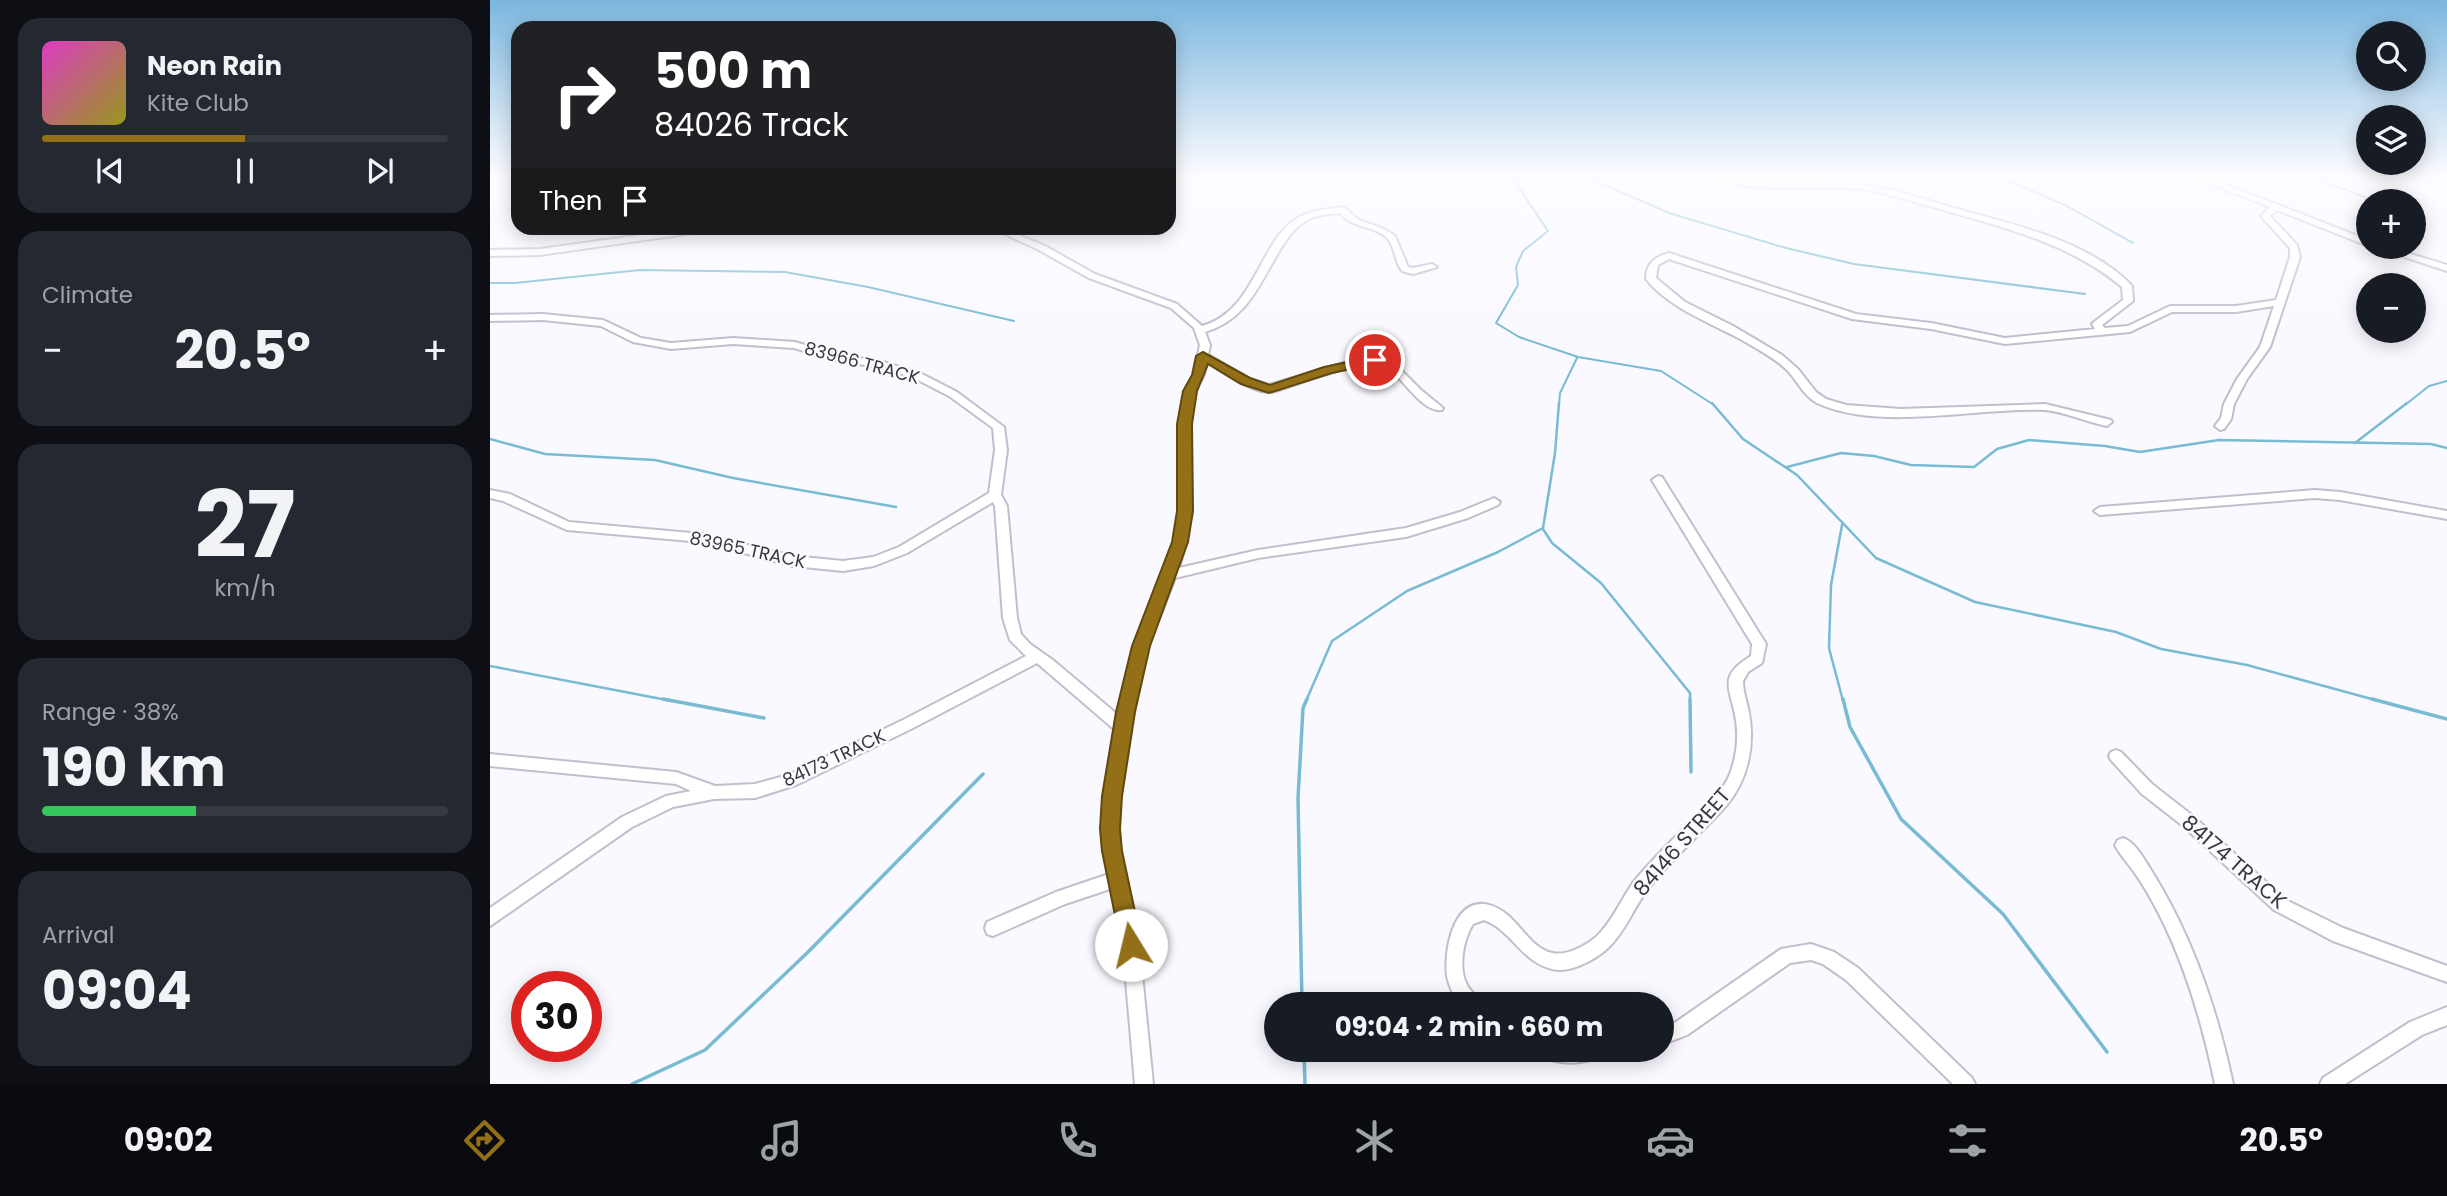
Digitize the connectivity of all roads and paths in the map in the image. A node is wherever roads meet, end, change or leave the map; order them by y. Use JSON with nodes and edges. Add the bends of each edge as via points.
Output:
{"nodes":[{"id":1,"x":1294,"y":227,"type":"edge"},
{"id":2,"x":1371,"y":227,"type":"edge"},
{"id":3,"x":2005,"y":227,"type":"edge"},
{"id":4,"x":2273,"y":227,"type":"edge"},
{"id":5,"x":2326,"y":227,"type":"edge"},
{"id":6,"x":658,"y":235,"type":"edge"},
{"id":7,"x":1012,"y":235,"type":"edge"},
{"id":8,"x":2356,"y":238,"type":"edge"},
{"id":9,"x":490,"y":253,"type":"edge"},
{"id":10,"x":2418,"y":259,"type":"edge"},
{"id":11,"x":1432,"y":267,"type":"dead end"},
{"id":12,"x":2447,"y":268,"type":"edge"},
{"id":13,"x":2280,"y":302,"type":"junction"},
{"id":14,"x":490,"y":318,"type":"edge"},
{"id":15,"x":1200,"y":330,"type":"junction"},
{"id":16,"x":2102,"y":332,"type":"junction"},
{"id":17,"x":1203,"y":356,"type":"junction"},
{"id":18,"x":1438,"y":408,"type":"dead end"},
{"id":19,"x":2107,"y":422,"type":"dead end"},
{"id":20,"x":2220,"y":426,"type":"dead end"},
{"id":21,"x":1658,"y":480,"type":"dead end"},
{"id":22,"x":490,"y":494,"type":"edge"},
{"id":23,"x":995,"y":495,"type":"junction"},
{"id":24,"x":1494,"y":502,"type":"dead end"},
{"id":25,"x":2100,"y":512,"type":"dead end"},
{"id":26,"x":2447,"y":515,"type":"edge"},
{"id":27,"x":1169,"y":575,"type":"junction"},
{"id":28,"x":1039,"y":657,"type":"junction"},
{"id":29,"x":1123,"y":727,"type":"junction"},
{"id":30,"x":2116,"y":756,"type":"dead end"},
{"id":31,"x":490,"y":760,"type":"edge"},
{"id":32,"x":715,"y":793,"type":"junction"},
{"id":33,"x":2123,"y":845,"type":"dead end"},
{"id":34,"x":1118,"y":879,"type":"junction"},
{"id":35,"x":490,"y":918,"type":"edge"},
{"id":36,"x":993,"y":928,"type":"dead end"},
{"id":37,"x":2447,"y":974,"type":"edge"},
{"id":38,"x":1463,"y":992,"type":"edge"},
{"id":39,"x":2447,"y":1016,"type":"edge"},
{"id":40,"x":1674,"y":1031,"type":"edge"},
{"id":41,"x":1144,"y":1084,"type":"edge"},
{"id":42,"x":1966,"y":1084,"type":"edge"},
{"id":43,"x":2224,"y":1084,"type":"edge"},
{"id":44,"x":2329,"y":1084,"type":"edge"}],
"edges":[{"from":1,"to":15,"type":"street","via":[[1233,312]]},
{"from":2,"to":11,"type":"street","via":[[1392,238],[1405,269]]},
{"from":3,"to":16,"type":"street","via":[[2096,264],[2127,286],[2128,301],[2098,324]]},
{"from":4,"to":13,"type":"street","via":[[2295,251]]},
{"from":5,"to":8,"type":"street"},
{"from":6,"to":9,"type":"street","via":[[540,252]]},
{"from":7,"to":15,"type":"street","via":[[1092,276],[1174,306]]},
{"from":10,"to":12,"type":"street"},
{"from":13,"to":16,"type":"street","via":[[2247,308],[2170,309],[2135,328]]},
{"from":13,"to":20,"type":"street","via":[[2266,347],[2242,379]]},
{"from":14,"to":23,"type":"street","name":"83966 TRACK","via":[[603,323],[637,340],[671,346],[733,341],[795,345],[900,369],[953,394],[998,427],[1001,450]]},
{"from":15,"to":17,"type":"street"},
{"from":16,"to":19,"type":"street","via":[[2022,341],[1993,339],[1855,317],[1669,256],[1659,259],[1650,273],[1658,287],[1698,315],[1783,360],[1811,395],[1828,404],[1875,411],[2048,407]]},
{"from":17,"to":18,"type":"street","via":[[1269,389],[1344,366],[1381,361]]},
{"from":17,"to":27,"type":"street","via":[[1184,424],[1185,511]]},
{"from":21,"to":38,"type":"street","name":"84146 STREET","via":[[1759,644],[1757,659],[1737,680],[1745,741],[1741,765],[1725,798],[1640,888],[1610,934],[1586,953],[1563,961],[1547,960],[1530,951],[1492,914],[1477,913],[1467,919],[1454,965]]},
{"from":22,"to":23,"type":"street","name":"83965 TRACK","via":[[567,526],[690,537],[793,561],[843,566],[902,550]]},
{"from":23,"to":28,"type":"street","name":"83966 TRACK","via":[[1001,506],[1010,618],[1015,636]]},
{"from":24,"to":27,"type":"street","via":[[1422,531],[1237,558]]},
{"from":25,"to":26,"type":"street","via":[[2315,494]]},
{"from":27,"to":29,"type":"street","via":[[1141,646]]},
{"from":28,"to":29,"type":"street","name":"83966 TRACK"},
{"from":28,"to":32,"type":"street","name":"84173 TRACK","via":[[791,780],[755,790]]},
{"from":29,"to":34,"type":"street","via":[[1110,821]]},
{"from":30,"to":37,"type":"street","name":"84174 TRACK","via":[[2147,789],[2280,905],[2339,935]]},
{"from":31,"to":32,"type":"street","name":"84173 TRACK","via":[[676,778]]},
{"from":32,"to":35,"type":"street","via":[[671,802],[627,822]]},
{"from":33,"to":43,"type":"street","via":[[2148,875],[2169,916],[2201,1002]]},
{"from":34,"to":36,"type":"street","via":[[1062,897]]},
{"from":34,"to":41,"type":"street","via":[[1129,924]]},
{"from":39,"to":44,"type":"street","via":[[2416,1028]]},
{"from":40,"to":42,"type":"street","via":[[1787,955],[1811,952],[1852,974]]}]}
